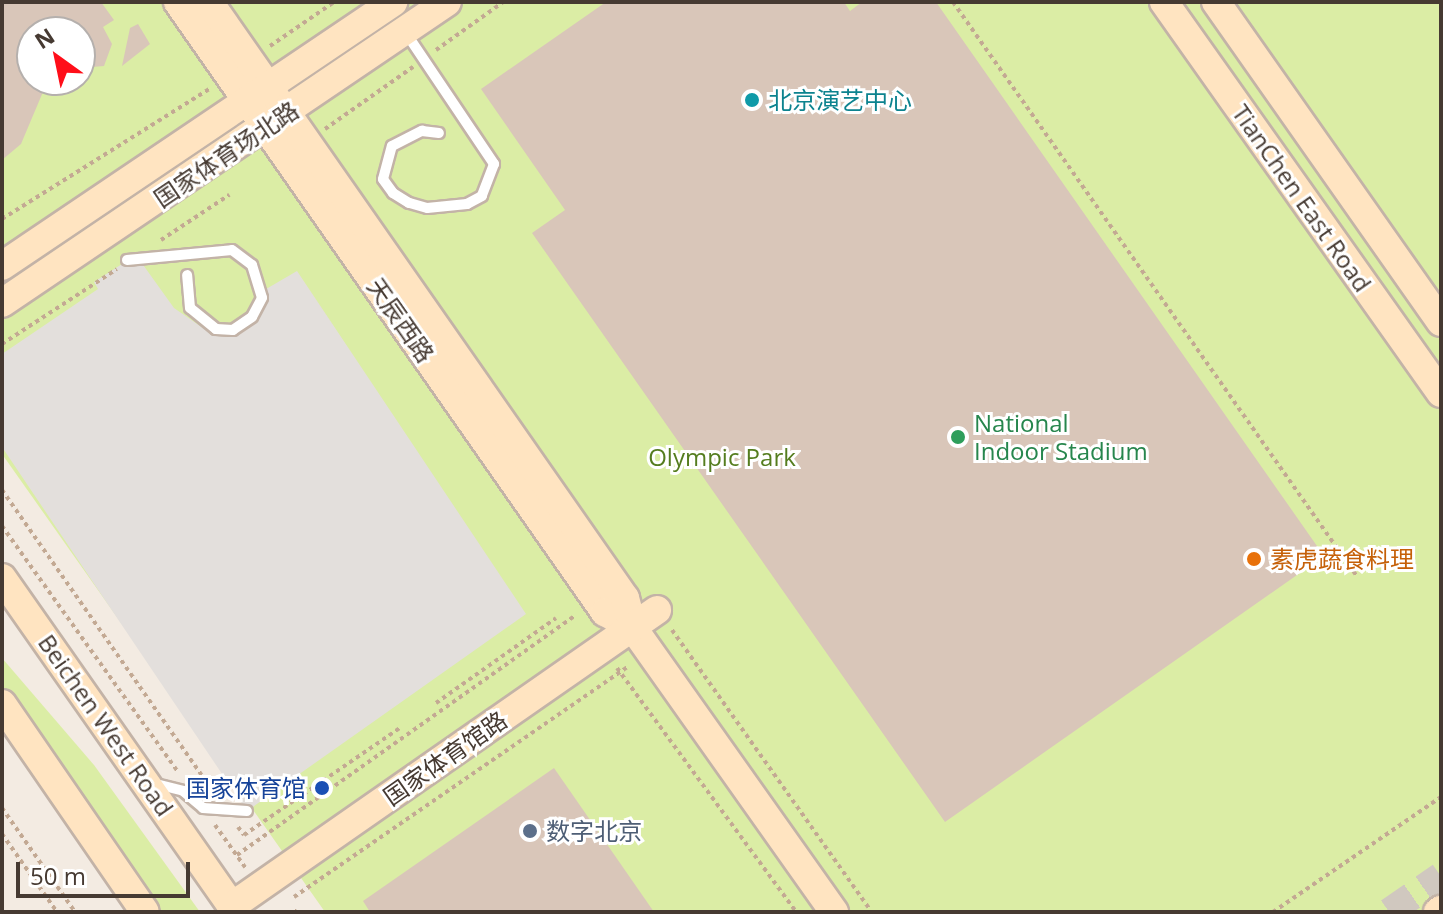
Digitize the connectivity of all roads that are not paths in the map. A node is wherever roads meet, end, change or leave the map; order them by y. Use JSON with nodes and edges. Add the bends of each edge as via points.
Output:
{"nodes":[{"id":1,"x":178,"y":2,"type":"edge"},
{"id":2,"x":209,"y":2,"type":"edge"},
{"id":3,"x":361,"y":2,"type":"edge"},
{"id":4,"x":393,"y":2,"type":"edge"},
{"id":5,"x":447,"y":2,"type":"edge"},
{"id":6,"x":1164,"y":2,"type":"edge"},
{"id":7,"x":1216,"y":2,"type":"edge"},
{"id":8,"x":405,"y":31,"type":"junction"},
{"id":9,"x":231,"y":74,"type":"junction"},
{"id":10,"x":260,"y":96,"type":"junction"},
{"id":11,"x":276,"y":120,"type":"junction"},
{"id":12,"x":439,"y":133,"type":"dead end"},
{"id":13,"x":127,"y":260,"type":"dead end"},
{"id":14,"x":2,"y":266,"type":"edge"},
{"id":15,"x":187,"y":275,"type":"dead end"},
{"id":16,"x":2,"y":303,"type":"edge"},
{"id":17,"x":1441,"y":322,"type":"edge"},
{"id":18,"x":1441,"y":393,"type":"edge"},
{"id":19,"x":2,"y":578,"type":"edge"},
{"id":20,"x":657,"y":610,"type":"dead end"},
{"id":21,"x":633,"y":628,"type":"junction"},
{"id":22,"x":2,"y":704,"type":"edge"},
{"id":23,"x":145,"y":781,"type":"junction"},
{"id":24,"x":247,"y":811,"type":"dead end"},
{"id":25,"x":234,"y":909,"type":"edge"},
{"id":26,"x":145,"y":912,"type":"edge"},
{"id":27,"x":834,"y":912,"type":"edge"}],
"edges":[{"from":1,"to":9,"type":"street","name":"天辰西路"},
{"from":2,"to":9,"type":"street","name":"天辰西路"},
{"from":3,"to":10,"type":"street","name":"国家体育场北路","via":[[275,62]]},
{"from":4,"to":10,"type":"street","name":"国家体育场北路"},
{"from":5,"to":8,"type":"street","name":"国家体育场北路"},
{"from":6,"to":18,"type":"street","name":"TianChen East Road"},
{"from":7,"to":17,"type":"street","name":"TianChen East Road"},
{"from":8,"to":11,"type":"street","name":"国家体育场北路"},
{"from":8,"to":12,"type":"lane","via":[[494,164],[482,196],[467,204],[427,208],[409,203],[383,179],[392,146],[422,131]]},
{"from":9,"to":10,"type":"street","name":"天辰西路"},
{"from":10,"to":11,"type":"street","name":"天辰西路"},
{"from":10,"to":14,"type":"street","name":"国家体育场北路"},
{"from":11,"to":16,"type":"street","name":"国家体育场北路"},
{"from":11,"to":21,"type":"street","name":"天辰西路","via":[[605,612]]},
{"from":11,"to":21,"type":"street","name":"天辰西路","via":[[306,141],[625,598]]},
{"from":13,"to":15,"type":"lane","via":[[232,250],[252,265],[262,298],[252,317],[233,330],[216,329],[190,308]]},
{"from":19,"to":23,"type":"street","name":"Beichen West Road"},
{"from":20,"to":21,"type":"street","name":"国家体育馆路"},
{"from":21,"to":25,"type":"street","name":"国家体育馆路"},
{"from":21,"to":27,"type":"street","name":"天辰西路"},
{"from":22,"to":26,"type":"street"},
{"from":23,"to":24,"type":"lane","via":[[183,791],[203,808]]},
{"from":23,"to":25,"type":"street","name":"Beichen West Road"}]}
